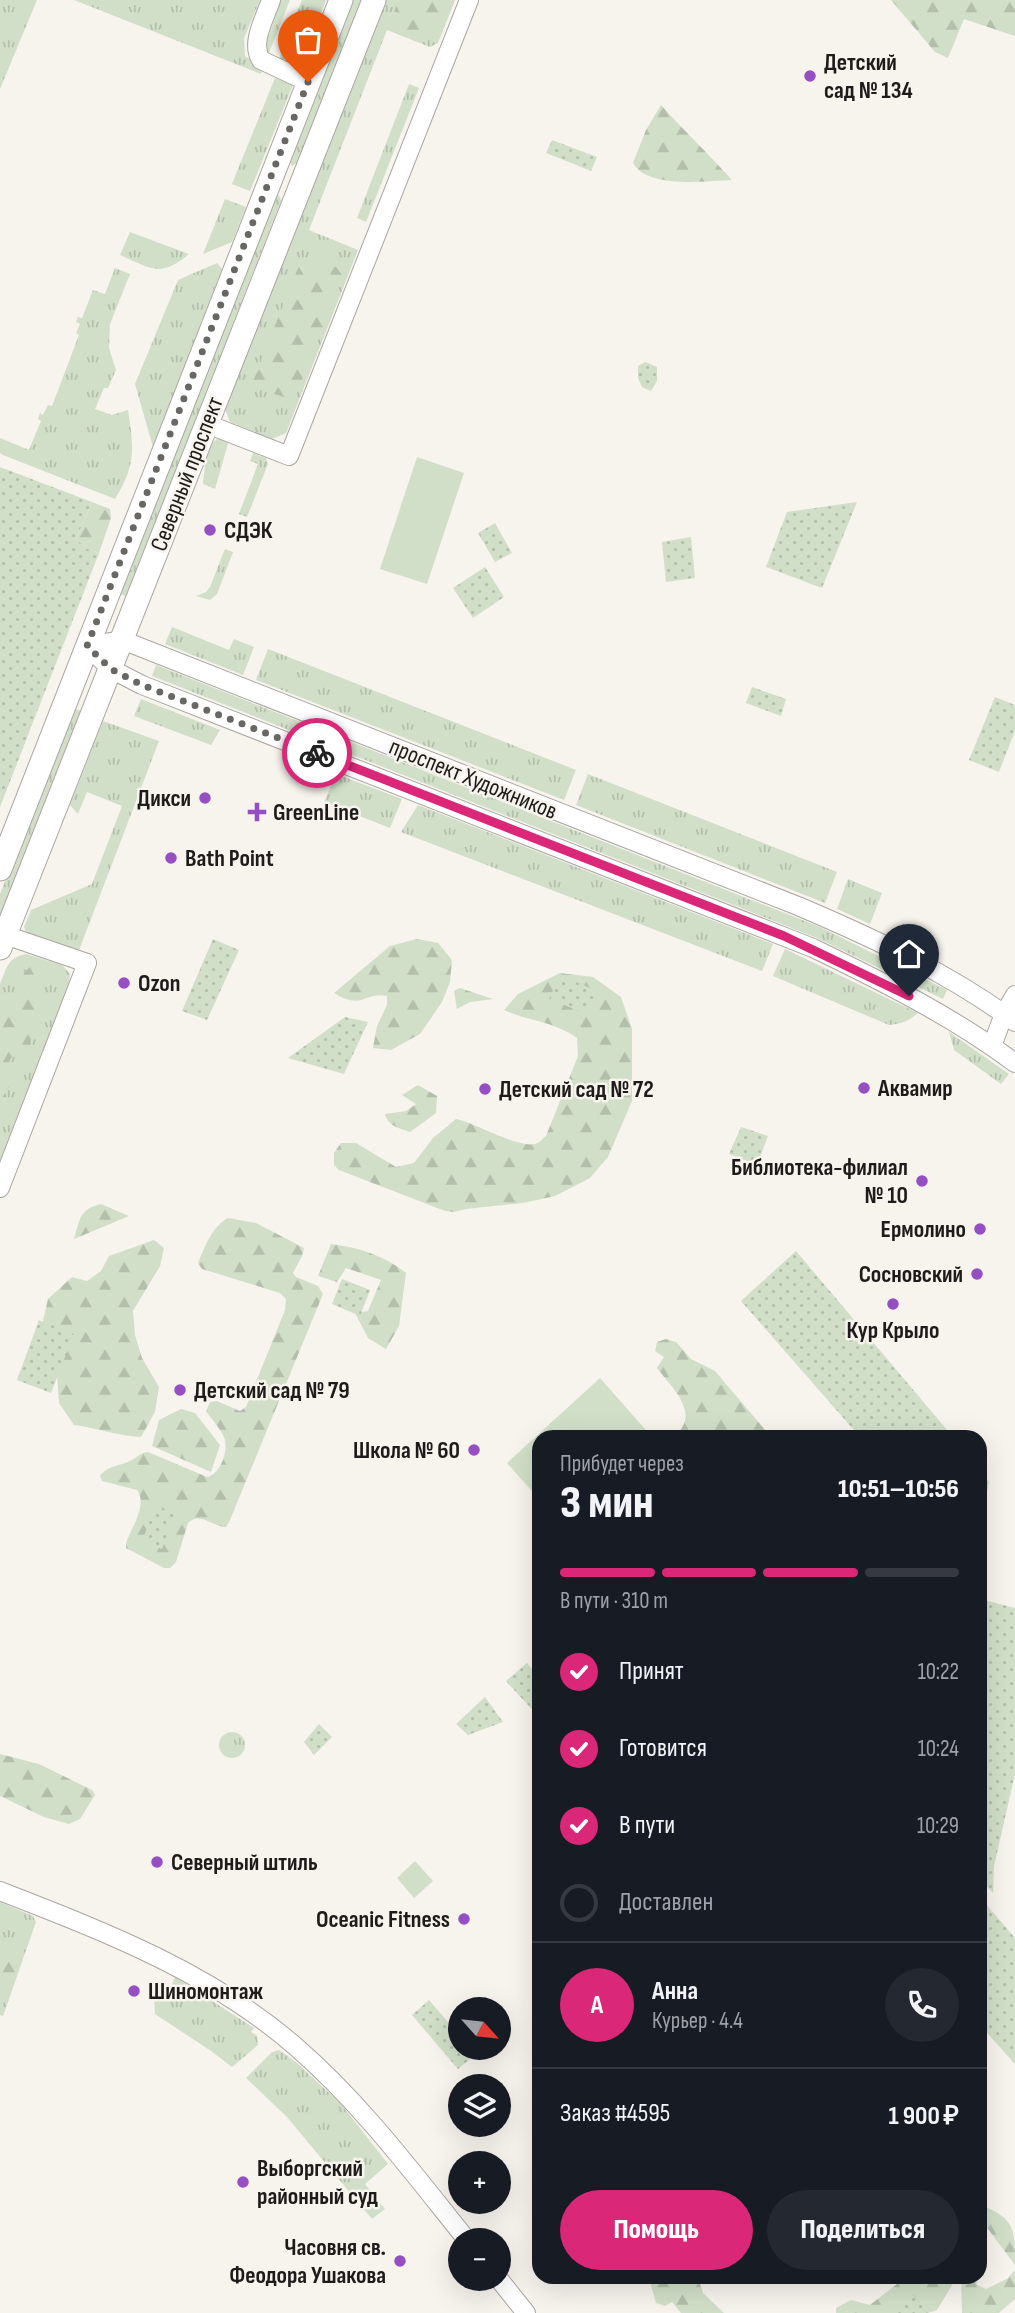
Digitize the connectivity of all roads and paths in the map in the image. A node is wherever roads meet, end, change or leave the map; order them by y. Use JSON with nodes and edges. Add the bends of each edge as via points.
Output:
{"nodes":[{"id":1,"x":271,"y":0,"type":"edge"},
{"id":2,"x":341,"y":0,"type":"edge"},
{"id":3,"x":374,"y":0,"type":"edge"},
{"id":4,"x":468,"y":0,"type":"edge"},
{"id":5,"x":308,"y":82,"type":"junction"},
{"id":6,"x":207,"y":424,"type":"junction"},
{"id":7,"x":122,"y":640,"type":"junction"},
{"id":8,"x":87,"y":646,"type":"junction"},
{"id":9,"x":111,"y":669,"type":"junction"},
{"id":10,"x":0,"y":869,"type":"edge"},
{"id":11,"x":3,"y":941,"type":"edge"},
{"id":12,"x":1015,"y":995,"type":"edge"},
{"id":13,"x":1012,"y":1019,"type":"edge"},
{"id":14,"x":992,"y":1046,"type":"junction"},
{"id":15,"x":1015,"y":1063,"type":"edge"},
{"id":16,"x":0,"y":1188,"type":"edge"},
{"id":17,"x":0,"y":1891,"type":"edge"},
{"id":18,"x":457,"y":2228,"type":"edge"},
{"id":19,"x":508,"y":2291,"type":"edge"},
{"id":20,"x":526,"y":2313,"type":"edge"}],
"edges":[{"from":1,"to":5,"type":"street","via":[[257,54],[261,61]]},
{"from":2,"to":5,"type":"main road","name":"Северный проспект"},
{"from":3,"to":6,"type":"main road","name":"Северный проспект"},
{"from":4,"to":6,"type":"street","via":[[289,456]]},
{"from":5,"to":8,"type":"main road","name":"Северный проспект"},
{"from":6,"to":7,"type":"main road","name":"Северный проспект"},
{"from":7,"to":8,"type":"street"},
{"from":7,"to":9,"type":"main road","name":"Северный проспект"},
{"from":7,"to":13,"type":"street","name":"проспект Художников","via":[[825,918],[964,986]]},
{"from":8,"to":9,"type":"street","name":"проспект Художников"},
{"from":8,"to":10,"type":"main road","name":"Северный проспект"},
{"from":9,"to":11,"type":"main road","name":"Северный проспект"},
{"from":9,"to":14,"type":"street","name":"проспект Художников","via":[[793,940],[891,986]]},
{"from":11,"to":16,"type":"street","via":[[87,963]]},
{"from":12,"to":13,"type":"street"},
{"from":13,"to":14,"type":"street"},
{"from":14,"to":15,"type":"street","name":"проспект Художников"},
{"from":17,"to":18,"type":"street","via":[[139,1948],[263,2021],[359,2107]]},
{"from":19,"to":20,"type":"street"}]}
